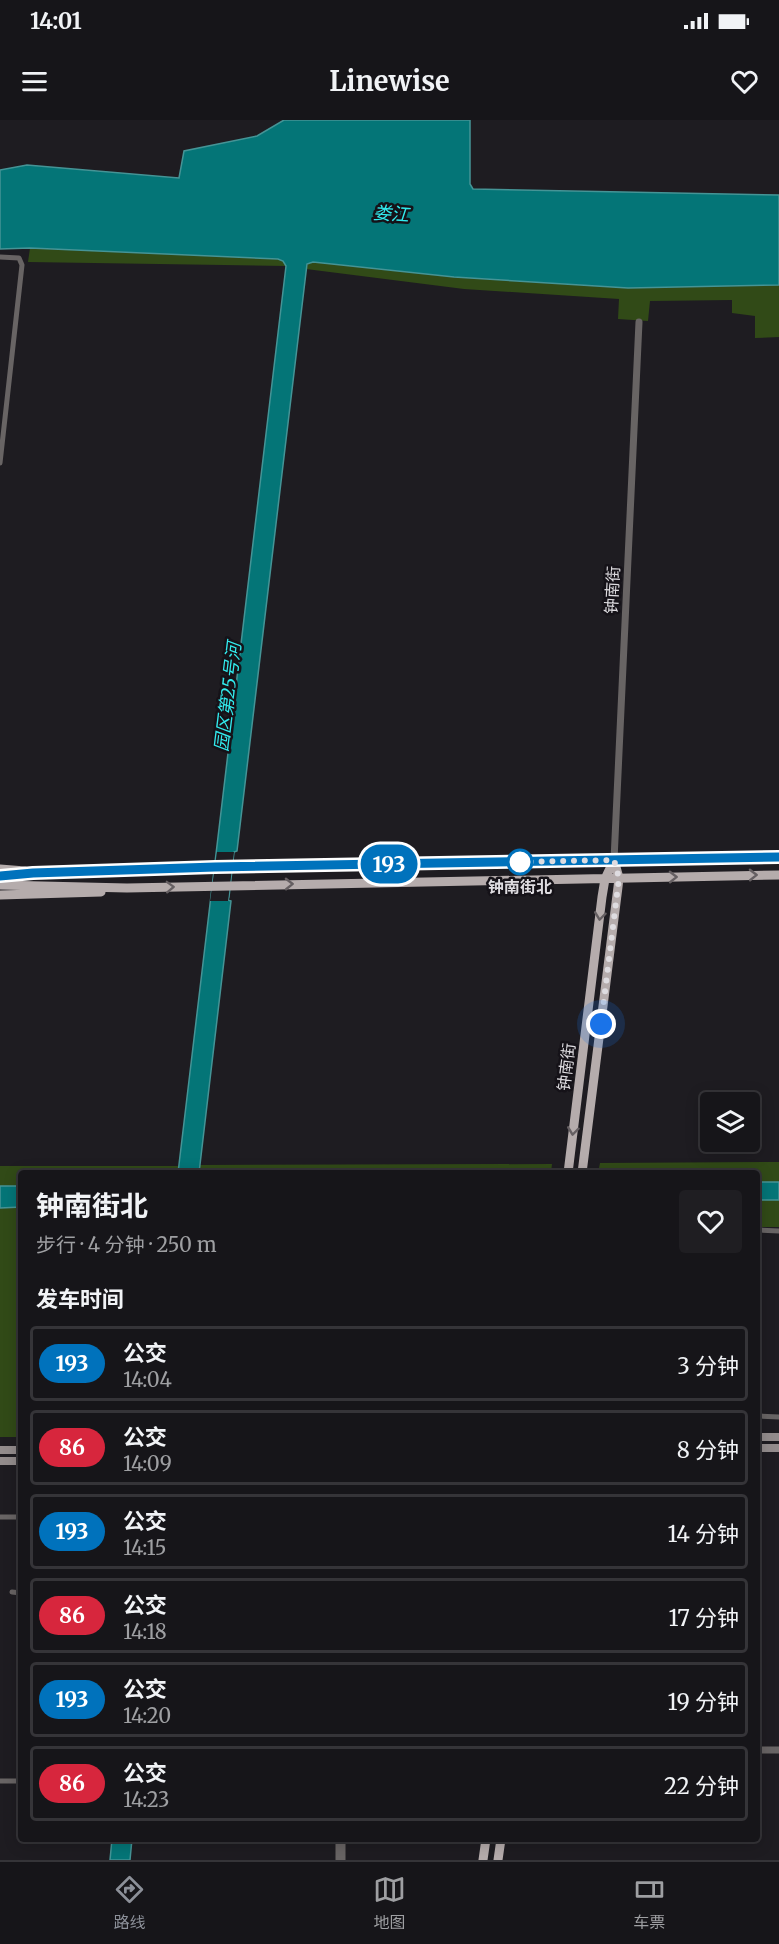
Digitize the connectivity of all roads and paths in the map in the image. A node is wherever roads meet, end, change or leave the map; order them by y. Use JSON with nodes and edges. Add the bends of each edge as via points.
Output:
{"nodes":[{"id":1,"x":0,"y":257,"type":"edge"},
{"id":2,"x":639,"y":322,"type":"dead end"},
{"id":3,"x":0,"y":463,"type":"edge"},
{"id":4,"x":779,"y":857,"type":"edge"},
{"id":5,"x":614,"y":860,"type":"junction"},
{"id":6,"x":0,"y":869,"type":"edge"},
{"id":7,"x":33,"y":873,"type":"junction"},
{"id":8,"x":779,"y":875,"type":"edge"},
{"id":9,"x":0,"y":876,"type":"edge"},
{"id":10,"x":619,"y":878,"type":"junction"},
{"id":11,"x":605,"y":879,"type":"junction"},
{"id":12,"x":0,"y":885,"type":"edge"},
{"id":13,"x":127,"y":888,"type":"junction"},
{"id":14,"x":0,"y":895,"type":"edge"},
{"id":15,"x":568,"y":1170,"type":"edge"},
{"id":16,"x":582,"y":1170,"type":"edge"},
{"id":17,"x":760,"y":1230,"type":"edge"},
{"id":18,"x":779,"y":1231,"type":"edge"},
{"id":19,"x":760,"y":1416,"type":"edge"},
{"id":20,"x":779,"y":1417,"type":"edge"},
{"id":21,"x":760,"y":1437,"type":"edge"},
{"id":22,"x":779,"y":1437,"type":"edge"},
{"id":23,"x":760,"y":1448,"type":"edge"},
{"id":24,"x":779,"y":1448,"type":"edge"},
{"id":25,"x":0,"y":1450,"type":"edge"},
{"id":26,"x":18,"y":1450,"type":"edge"},
{"id":27,"x":0,"y":1461,"type":"edge"},
{"id":28,"x":18,"y":1461,"type":"edge"},
{"id":29,"x":0,"y":1517,"type":"edge"},
{"id":30,"x":18,"y":1517,"type":"edge"},
{"id":31,"x":12,"y":1592,"type":"dead end"},
{"id":32,"x":18,"y":1593,"type":"edge"},
{"id":33,"x":760,"y":1750,"type":"edge"},
{"id":34,"x":779,"y":1750,"type":"edge"},
{"id":35,"x":0,"y":1781,"type":"edge"},
{"id":36,"x":18,"y":1781,"type":"edge"},
{"id":37,"x":338,"y":1842,"type":"edge"},
{"id":38,"x":343,"y":1842,"type":"edge"},
{"id":39,"x":486,"y":1842,"type":"edge"},
{"id":40,"x":501,"y":1842,"type":"edge"},
{"id":41,"x":338,"y":1860,"type":"edge"},
{"id":42,"x":343,"y":1860,"type":"edge"},
{"id":43,"x":483,"y":1860,"type":"edge"},
{"id":44,"x":498,"y":1860,"type":"edge"}],
"edges":[{"from":1,"to":3,"type":"street","via":[[19,258],[22,264]]},
{"from":2,"to":5,"type":"street","name":"钟南街"},
{"from":4,"to":5,"type":"main road"},
{"from":5,"to":7,"type":"main road"},
{"from":5,"to":10,"type":"main road","name":"钟南街"},
{"from":5,"to":11,"type":"main road","name":"钟南街"},
{"from":6,"to":7,"type":"main road"},
{"from":7,"to":9,"type":"main road"},
{"from":10,"to":8,"type":"main road","one_way":true},
{"from":10,"to":11,"type":"main road"},
{"from":10,"to":16,"type":"main road","name":"钟南街"},
{"from":13,"to":11,"type":"main road","one_way":true},
{"from":11,"to":15,"type":"main road","name":"钟南街","one_way":true},
{"from":12,"to":13,"type":"main road"},
{"from":13,"to":14,"type":"main road","via":[[97,893]]},
{"from":17,"to":18,"type":"street"},
{"from":19,"to":20,"type":"street"},
{"from":21,"to":22,"type":"main road"},
{"from":23,"to":24,"type":"main road"},
{"from":25,"to":26,"type":"main road"},
{"from":27,"to":28,"type":"main road"},
{"from":29,"to":30,"type":"street"},
{"from":31,"to":32,"type":"street"},
{"from":33,"to":34,"type":"street"},
{"from":35,"to":36,"type":"street"},
{"from":37,"to":41,"type":"street"},
{"from":38,"to":42,"type":"street"},
{"from":39,"to":43,"type":"main road"},
{"from":40,"to":44,"type":"main road"}]}
